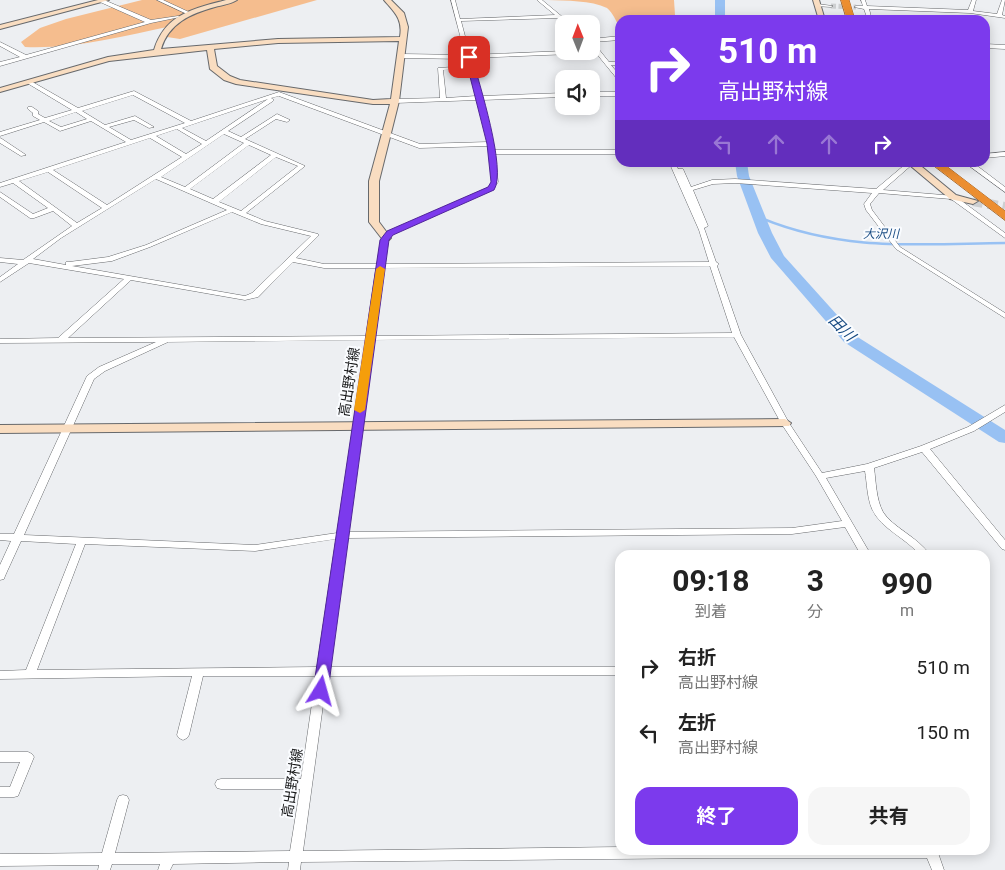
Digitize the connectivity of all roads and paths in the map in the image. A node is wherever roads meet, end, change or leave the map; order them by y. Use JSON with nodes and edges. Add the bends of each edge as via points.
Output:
{"nodes":[{"id":1,"x":104,"y":0,"type":"edge"},
{"id":2,"x":159,"y":0,"type":"edge"},
{"id":3,"x":234,"y":0,"type":"edge"},
{"id":4,"x":387,"y":0,"type":"edge"},
{"id":5,"x":453,"y":0,"type":"edge"},
{"id":6,"x":539,"y":0,"type":"edge"},
{"id":7,"x":845,"y":0,"type":"edge"},
{"id":8,"x":863,"y":0,"type":"edge"},
{"id":9,"x":974,"y":0,"type":"edge"},
{"id":10,"x":1004,"y":0,"type":"edge"},
{"id":11,"x":817,"y":3,"type":"edge"},
{"id":12,"x":833,"y":3,"type":"edge"},
{"id":13,"x":856,"y":7,"type":"tunnel mouth"},
{"id":14,"x":865,"y":7,"type":"junction"},
{"id":15,"x":970,"y":12,"type":"junction"},
{"id":16,"x":189,"y":13,"type":"junction"},
{"id":17,"x":559,"y":15,"type":"edge"},
{"id":18,"x":821,"y":15,"type":"edge"},
{"id":19,"x":839,"y":15,"type":"edge"},
{"id":20,"x":850,"y":15,"type":"edge"},
{"id":21,"x":868,"y":15,"type":"edge"},
{"id":22,"x":989,"y":15,"type":"edge"},
{"id":23,"x":555,"y":16,"type":"edge"},
{"id":24,"x":178,"y":17,"type":"junction"},
{"id":25,"x":1002,"y":17,"type":"edge"},
{"id":26,"x":460,"y":20,"type":"junction"},
{"id":27,"x":150,"y":22,"type":"junction"},
{"id":28,"x":0,"y":27,"type":"edge"},
{"id":29,"x":615,"y":39,"type":"edge"},
{"id":30,"x":403,"y":40,"type":"junction"},
{"id":31,"x":600,"y":41,"type":"edge"},
{"id":32,"x":0,"y":44,"type":"edge"},
{"id":33,"x":990,"y":46,"type":"edge"},
{"id":34,"x":1005,"y":47,"type":"edge"},
{"id":35,"x":210,"y":48,"type":"junction"},
{"id":36,"x":157,"y":52,"type":"junction"},
{"id":37,"x":555,"y":53,"type":"edge"},
{"id":38,"x":600,"y":53,"type":"edge"},
{"id":39,"x":402,"y":56,"type":"junction"},
{"id":40,"x":25,"y":57,"type":"junction"},
{"id":41,"x":469,"y":57,"type":"junction"},
{"id":42,"x":0,"y":64,"type":"edge"},
{"id":43,"x":610,"y":64,"type":"junction"},
{"id":44,"x":615,"y":64,"type":"edge"},
{"id":45,"x":472,"y":67,"type":"junction"},
{"id":46,"x":615,"y":72,"type":"edge"},
{"id":47,"x":29,"y":82,"type":"junction"},
{"id":48,"x":0,"y":90,"type":"edge"},
{"id":49,"x":282,"y":91,"type":"junction"},
{"id":50,"x":600,"y":94,"type":"edge"},
{"id":51,"x":615,"y":94,"type":"edge"},
{"id":52,"x":555,"y":95,"type":"edge"},
{"id":53,"x":480,"y":98,"type":"junction"},
{"id":54,"x":443,"y":99,"type":"junction"},
{"id":55,"x":395,"y":101,"type":"junction"},
{"id":56,"x":30,"y":108,"type":"dead end"},
{"id":57,"x":78,"y":111,"type":"junction"},
{"id":58,"x":92,"y":119,"type":"junction"},
{"id":59,"x":288,"y":120,"type":"dead end"},
{"id":60,"x":44,"y":121,"type":"junction"},
{"id":61,"x":190,"y":123,"type":"junction"},
{"id":62,"x":104,"y":126,"type":"junction"},
{"id":63,"x":151,"y":127,"type":"dead end"},
{"id":64,"x":177,"y":127,"type":"junction"},
{"id":65,"x":225,"y":132,"type":"junction"},
{"id":66,"x":0,"y":134,"type":"edge"},
{"id":67,"x":386,"y":134,"type":"junction"},
{"id":68,"x":151,"y":136,"type":"junction"},
{"id":69,"x":241,"y":139,"type":"junction"},
{"id":70,"x":0,"y":140,"type":"edge"},
{"id":71,"x":130,"y":142,"type":"junction"},
{"id":72,"x":250,"y":142,"type":"junction"},
{"id":73,"x":207,"y":144,"type":"junction"},
{"id":74,"x":491,"y":148,"type":"junction"},
{"id":75,"x":615,"y":152,"type":"edge"},
{"id":76,"x":276,"y":154,"type":"junction"},
{"id":77,"x":1005,"y":154,"type":"edge"},
{"id":78,"x":23,"y":155,"type":"dead end"},
{"id":79,"x":990,"y":156,"type":"edge"},
{"id":80,"x":187,"y":157,"type":"junction"},
{"id":81,"x":674,"y":167,"type":"edge"},
{"id":82,"x":680,"y":167,"type":"edge"},
{"id":83,"x":907,"y":167,"type":"edge"},
{"id":84,"x":916,"y":167,"type":"edge"},
{"id":85,"x":940,"y":167,"type":"edge"},
{"id":86,"x":952,"y":167,"type":"edge"},
{"id":87,"x":974,"y":167,"type":"edge"},
{"id":88,"x":48,"y":169,"type":"junction"},
{"id":89,"x":156,"y":177,"type":"junction"},
{"id":90,"x":13,"y":180,"type":"junction"},
{"id":91,"x":735,"y":181,"type":"joint"},
{"id":92,"x":768,"y":182,"type":"joint"},
{"id":93,"x":0,"y":185,"type":"edge"},
{"id":94,"x":186,"y":189,"type":"junction"},
{"id":95,"x":691,"y":189,"type":"junction"},
{"id":96,"x":1005,"y":190,"type":"edge"},
{"id":97,"x":879,"y":192,"type":"junction"},
{"id":98,"x":0,"y":194,"type":"edge"},
{"id":99,"x":953,"y":197,"type":"junction"},
{"id":100,"x":973,"y":201,"type":"tunnel mouth"},
{"id":101,"x":214,"y":202,"type":"junction"},
{"id":102,"x":107,"y":208,"type":"junction"},
{"id":103,"x":1005,"y":208,"type":"edge"},
{"id":104,"x":53,"y":209,"type":"junction"},
{"id":105,"x":232,"y":210,"type":"junction"},
{"id":106,"x":241,"y":214,"type":"junction"},
{"id":107,"x":1005,"y":217,"type":"edge"},
{"id":108,"x":77,"y":226,"type":"junction"},
{"id":109,"x":702,"y":230,"type":"junction"},
{"id":110,"x":1005,"y":236,"type":"edge"},
{"id":111,"x":386,"y":238,"type":"junction"},
{"id":112,"x":0,"y":260,"type":"edge"},
{"id":113,"x":292,"y":260,"type":"junction"},
{"id":114,"x":24,"y":261,"type":"junction"},
{"id":115,"x":715,"y":264,"type":"junction"},
{"id":116,"x":61,"y":265,"type":"junction"},
{"id":117,"x":381,"y":266,"type":"junction"},
{"id":118,"x":129,"y":278,"type":"junction"},
{"id":119,"x":0,"y":280,"type":"edge"},
{"id":120,"x":1005,"y":316,"type":"edge"},
{"id":121,"x":737,"y":334,"type":"junction"},
{"id":122,"x":170,"y":338,"type":"junction"},
{"id":123,"x":371,"y":338,"type":"junction"},
{"id":124,"x":61,"y":340,"type":"junction"},
{"id":125,"x":0,"y":341,"type":"edge"},
{"id":126,"x":1002,"y":410,"type":"edge"},
{"id":127,"x":785,"y":423,"type":"junction"},
{"id":128,"x":357,"y":427,"type":"junction"},
{"id":129,"x":67,"y":428,"type":"junction"},
{"id":130,"x":0,"y":429,"type":"edge"},
{"id":131,"x":924,"y":448,"type":"junction"},
{"id":132,"x":869,"y":467,"type":"junction"},
{"id":133,"x":820,"y":476,"type":"junction"},
{"id":134,"x":846,"y":524,"type":"junction"},
{"id":135,"x":344,"y":535,"type":"junction"},
{"id":136,"x":0,"y":537,"type":"edge"},
{"id":137,"x":18,"y":537,"type":"junction"},
{"id":138,"x":82,"y":540,"type":"junction"},
{"id":139,"x":1005,"y":547,"type":"edge"},
{"id":140,"x":863,"y":550,"type":"edge"},
{"id":141,"x":921,"y":550,"type":"edge"},
{"id":142,"x":3,"y":561,"type":"edge"},
{"id":143,"x":0,"y":576,"type":"edge"},
{"id":144,"x":615,"y":670,"type":"edge"},
{"id":145,"x":199,"y":672,"type":"junction"},
{"id":146,"x":324,"y":673,"type":"junction"},
{"id":147,"x":0,"y":675,"type":"edge"},
{"id":148,"x":30,"y":675,"type":"junction"},
{"id":149,"x":183,"y":735,"type":"dead end"},
{"id":150,"x":0,"y":757,"type":"edge"},
{"id":151,"x":221,"y":784,"type":"dead end"},
{"id":152,"x":307,"y":784,"type":"junction"},
{"id":153,"x":0,"y":792,"type":"edge"},
{"id":154,"x":123,"y":800,"type":"dead end"},
{"id":155,"x":615,"y":855,"type":"edge"},
{"id":156,"x":932,"y":855,"type":"edge"},
{"id":157,"x":0,"y":860,"type":"edge"},
{"id":158,"x":167,"y":864,"type":"edge"},
{"id":159,"x":295,"y":864,"type":"edge"},
{"id":160,"x":105,"y":865,"type":"edge"},
{"id":161,"x":938,"y":870,"type":"edge"}],
"edges":[{"from":1,"to":27,"type":"street"},
{"from":1,"to":28,"type":"street"},
{"from":2,"to":16,"type":"street"},
{"from":3,"to":16,"type":"street"},
{"from":4,"to":30,"type":"street","via":[[396,7],[404,21]]},
{"from":5,"to":26,"type":"street"},
{"from":6,"to":17,"type":"street"},
{"from":7,"to":20,"type":"highway"},
{"from":8,"to":14,"type":"street"},
{"from":9,"to":15,"type":"street"},
{"from":10,"to":25,"type":"street"},
{"from":11,"to":12,"type":"street"},
{"from":11,"to":18,"type":"street"},
{"from":12,"to":19,"type":"highway"},
{"from":13,"to":14,"type":"street"},
{"from":14,"to":15,"type":"street","via":[[947,8]]},
{"from":14,"to":21,"type":"street"},
{"from":15,"to":22,"type":"street"},
{"from":16,"to":24,"type":"street"},
{"from":23,"to":26,"type":"street"},
{"from":24,"to":27,"type":"street"},
{"from":24,"to":36,"type":"street","via":[[160,42]]},
{"from":26,"to":41,"type":"street"},
{"from":27,"to":40,"type":"street"},
{"from":29,"to":31,"type":"street"},
{"from":30,"to":35,"type":"street","via":[[301,40]]},
{"from":30,"to":39,"type":"street"},
{"from":32,"to":40,"type":"street"},
{"from":33,"to":34,"type":"street"},
{"from":35,"to":36,"type":"street"},
{"from":35,"to":49,"type":"street","via":[[213,67],[227,78]]},
{"from":36,"to":47,"type":"street","via":[[108,59]]},
{"from":37,"to":41,"type":"street"},
{"from":38,"to":43,"type":"street"},
{"from":39,"to":41,"type":"street"},
{"from":39,"to":55,"type":"street"},
{"from":40,"to":42,"type":"street"},
{"from":41,"to":45,"type":"street"},
{"from":43,"to":44,"type":"street"},
{"from":43,"to":46,"type":"street"},
{"from":45,"to":53,"type":"street"},
{"from":45,"to":54,"type":"street","via":[[440,69]]},
{"from":47,"to":48,"type":"street"},
{"from":47,"to":57,"type":"street"},
{"from":49,"to":55,"type":"street","via":[[373,102]]},
{"from":49,"to":61,"type":"street"},
{"from":49,"to":65,"type":"street"},
{"from":49,"to":67,"type":"street"},
{"from":50,"to":51,"type":"street"},
{"from":52,"to":53,"type":"street"},
{"from":53,"to":54,"type":"street"},
{"from":53,"to":74,"type":"street"},
{"from":54,"to":55,"type":"street"},
{"from":55,"to":67,"type":"street"},
{"from":56,"to":60,"type":"street"},
{"from":57,"to":58,"type":"street"},
{"from":57,"to":60,"type":"street"},
{"from":57,"to":61,"type":"street","via":[[134,93]]},
{"from":58,"to":60,"type":"street","via":[[60,129]]},
{"from":58,"to":62,"type":"street"},
{"from":59,"to":69,"type":"street","via":[[276,116]]},
{"from":60,"to":66,"type":"street"},
{"from":61,"to":64,"type":"street"},
{"from":62,"to":63,"type":"street","via":[[135,118]]},
{"from":62,"to":71,"type":"street"},
{"from":64,"to":68,"type":"street"},
{"from":64,"to":73,"type":"street"},
{"from":65,"to":69,"type":"street"},
{"from":65,"to":73,"type":"street"},
{"from":67,"to":74,"type":"street","via":[[419,146]]},
{"from":67,"to":111,"type":"street","via":[[374,181],[374,222]]},
{"from":68,"to":71,"type":"street"},
{"from":68,"to":80,"type":"street"},
{"from":69,"to":72,"type":"street"},
{"from":70,"to":78,"type":"street"},
{"from":71,"to":88,"type":"street"},
{"from":72,"to":76,"type":"street"},
{"from":72,"to":94,"type":"street"},
{"from":73,"to":80,"type":"street"},
{"from":74,"to":75,"type":"street"},
{"from":74,"to":111,"type":"street","via":[[495,182],[491,188],[390,233]]},
{"from":76,"to":101,"type":"street"},
{"from":76,"to":106,"type":"street","via":[[302,166]]},
{"from":77,"to":79,"type":"street"},
{"from":80,"to":89,"type":"street"},
{"from":81,"to":109,"type":"street"},
{"from":82,"to":95,"type":"street"},
{"from":83,"to":97,"type":"street"},
{"from":84,"to":99,"type":"street"},
{"from":85,"to":107,"type":"highway"},
{"from":86,"to":103,"type":"highway"},
{"from":87,"to":96,"type":"street"},
{"from":88,"to":90,"type":"street"},
{"from":88,"to":102,"type":"street"},
{"from":89,"to":94,"type":"street"},
{"from":89,"to":102,"type":"street"},
{"from":90,"to":93,"type":"street"},
{"from":90,"to":104,"type":"street"},
{"from":91,"to":92,"type":"street"},
{"from":91,"to":95,"type":"street","via":[[712,182]]},
{"from":92,"to":97,"type":"street"},
{"from":94,"to":101,"type":"street"},
{"from":95,"to":109,"type":"street","via":[[705,228]]},
{"from":97,"to":99,"type":"street"},
{"from":97,"to":120,"type":"street","via":[[867,204],[896,244]]},
{"from":98,"to":104,"type":"street","via":[[32,217]]},
{"from":99,"to":100,"type":"street"},
{"from":99,"to":110,"type":"street"},
{"from":101,"to":105,"type":"street"},
{"from":102,"to":108,"type":"street"},
{"from":104,"to":108,"type":"street"},
{"from":105,"to":106,"type":"street"},
{"from":105,"to":116,"type":"street","via":[[148,246],[109,258]]},
{"from":106,"to":113,"type":"street","via":[[262,223],[316,235]]},
{"from":108,"to":114,"type":"street"},
{"from":109,"to":115,"type":"street"},
{"from":111,"to":117,"type":"street","name":"高出野村線"},
{"from":112,"to":114,"type":"street"},
{"from":113,"to":117,"type":"street","via":[[324,266]]},
{"from":113,"to":118,"type":"street","via":[[255,295],[245,298]]},
{"from":114,"to":116,"type":"street"},
{"from":114,"to":119,"type":"street"},
{"from":115,"to":117,"type":"street"},
{"from":115,"to":121,"type":"street"},
{"from":116,"to":118,"type":"street"},
{"from":117,"to":123,"type":"street","name":"高出野村線"},
{"from":118,"to":124,"type":"street"},
{"from":121,"to":123,"type":"street"},
{"from":121,"to":127,"type":"street"},
{"from":122,"to":123,"type":"street"},
{"from":122,"to":124,"type":"street"},
{"from":122,"to":129,"type":"street","via":[[90,378]]},
{"from":123,"to":128,"type":"street","name":"高出野村線"},
{"from":124,"to":125,"type":"street"},
{"from":126,"to":131,"type":"street","via":[[973,428]]},
{"from":127,"to":128,"type":"street"},
{"from":127,"to":133,"type":"street"},
{"from":128,"to":129,"type":"street"},
{"from":128,"to":135,"type":"street","name":"高出野村線"},
{"from":129,"to":130,"type":"street"},
{"from":129,"to":137,"type":"street"},
{"from":131,"to":132,"type":"street"},
{"from":131,"to":139,"type":"street"},
{"from":132,"to":133,"type":"street"},
{"from":132,"to":141,"type":"street","via":[[880,516],[912,539]]},
{"from":133,"to":134,"type":"street"},
{"from":134,"to":135,"type":"street","via":[[792,531]]},
{"from":134,"to":140,"type":"street"},
{"from":135,"to":138,"type":"street","via":[[256,548]]},
{"from":135,"to":146,"type":"street","name":"高出野村線"},
{"from":136,"to":137,"type":"street"},
{"from":137,"to":138,"type":"street"},
{"from":137,"to":142,"type":"street"},
{"from":138,"to":148,"type":"street"},
{"from":142,"to":143,"type":"street"},
{"from":144,"to":146,"type":"street"},
{"from":145,"to":146,"type":"street"},
{"from":145,"to":148,"type":"street"},
{"from":145,"to":149,"type":"street"},
{"from":146,"to":152,"type":"street","name":"高出野村線"},
{"from":147,"to":148,"type":"street"},
{"from":150,"to":153,"type":"street","via":[[28,757],[14,792]]},
{"from":151,"to":152,"type":"street"},
{"from":152,"to":159,"type":"street","name":"高出野村線"},
{"from":154,"to":160,"type":"street"},
{"from":155,"to":159,"type":"street"},
{"from":156,"to":161,"type":"street"},
{"from":157,"to":160,"type":"street"},
{"from":158,"to":159,"type":"street"},
{"from":158,"to":160,"type":"street"}]}
